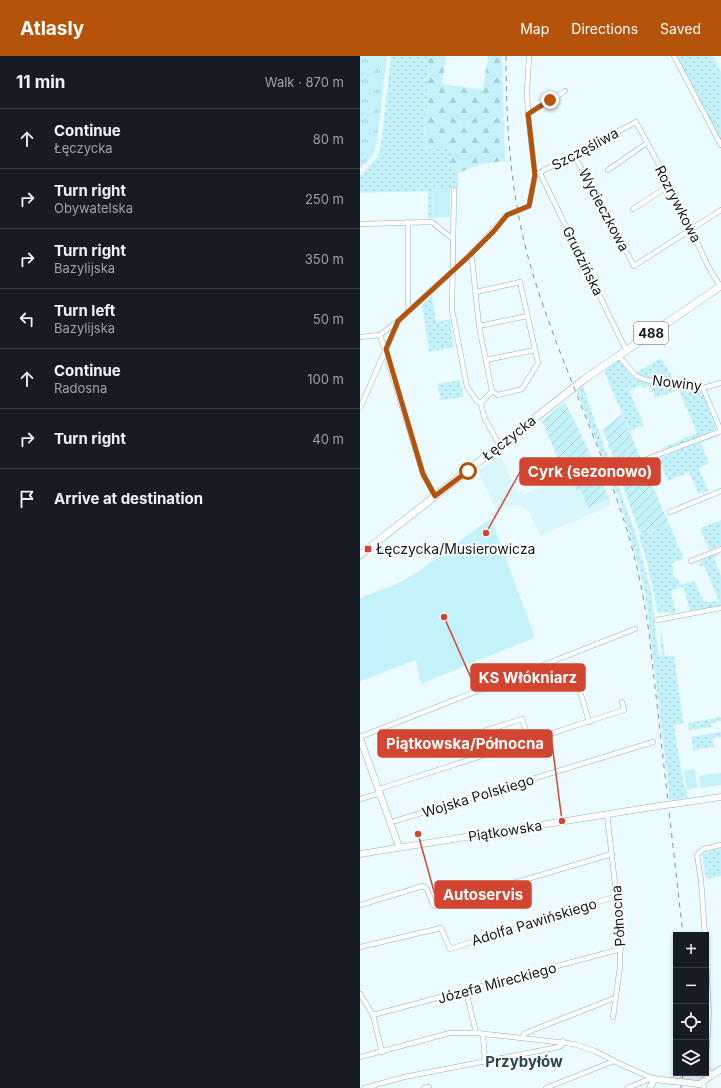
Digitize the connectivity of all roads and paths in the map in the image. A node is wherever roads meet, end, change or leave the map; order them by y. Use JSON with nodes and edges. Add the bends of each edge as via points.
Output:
{"nodes":[{"id":1,"x":529,"y":56,"type":"edge"},
{"id":2,"x":674,"y":56,"type":"edge"},
{"id":3,"x":565,"y":91,"type":"dead end"},
{"id":4,"x":528,"y":114,"type":"junction"},
{"id":5,"x":636,"y":122,"type":"joint"},
{"id":6,"x":647,"y":143,"type":"junction"},
{"id":7,"x":721,"y":145,"type":"edge"},
{"id":8,"x":574,"y":155,"type":"junction"},
{"id":9,"x":608,"y":170,"type":"dead end"},
{"id":10,"x":540,"y":173,"type":"junction"},
{"id":11,"x":535,"y":175,"type":"junction"},
{"id":12,"x":670,"y":185,"type":"junction"},
{"id":13,"x":454,"y":190,"type":"dead end"},
{"id":14,"x":633,"y":209,"type":"dead end"},
{"id":15,"x":721,"y":210,"type":"edge"},
{"id":16,"x":408,"y":222,"type":"junction"},
{"id":17,"x":360,"y":224,"type":"edge"},
{"id":18,"x":692,"y":228,"type":"junction"},
{"id":19,"x":453,"y":239,"type":"junction"},
{"id":20,"x":469,"y":256,"type":"junction"},
{"id":21,"x":452,"y":273,"type":"junction"},
{"id":22,"x":720,"y":286,"type":"edge"},
{"id":23,"x":476,"y":292,"type":"junction"},
{"id":24,"x":410,"y":311,"type":"junction"},
{"id":25,"x":527,"y":316,"type":"junction"},
{"id":26,"x":398,"y":321,"type":"junction"},
{"id":27,"x":479,"y":326,"type":"junction"},
{"id":28,"x":380,"y":335,"type":"junction"},
{"id":29,"x":360,"y":337,"type":"edge"},
{"id":30,"x":386,"y":349,"type":"junction"},
{"id":31,"x":535,"y":350,"type":"junction"},
{"id":32,"x":626,"y":350,"type":"junction"},
{"id":33,"x":618,"y":355,"type":"junction"},
{"id":34,"x":486,"y":360,"type":"junction"},
{"id":35,"x":721,"y":383,"type":"edge"},
{"id":36,"x":703,"y":388,"type":"junction"},
{"id":37,"x":492,"y":391,"type":"junction"},
{"id":38,"x":481,"y":403,"type":"junction"},
{"id":39,"x":360,"y":408,"type":"edge"},
{"id":40,"x":721,"y":431,"type":"edge"},
{"id":41,"x":500,"y":446,"type":"junction"},
{"id":42,"x":647,"y":459,"type":"dead end"},
{"id":43,"x":721,"y":491,"type":"edge"},
{"id":44,"x":435,"y":496,"type":"junction"},
{"id":45,"x":670,"y":512,"type":"dead end"},
{"id":46,"x":721,"y":550,"type":"edge"},
{"id":47,"x":360,"y":555,"type":"edge"},
{"id":48,"x":691,"y":561,"type":"dead end"},
{"id":49,"x":721,"y":608,"type":"edge"},
{"id":50,"x":657,"y":620,"type":"dead end"},
{"id":51,"x":635,"y":629,"type":"dead end"},
{"id":52,"x":577,"y":681,"type":"dead end"},
{"id":53,"x":622,"y":702,"type":"dead end"},
{"id":54,"x":588,"y":722,"type":"junction"},
{"id":55,"x":478,"y":733,"type":"junction"},
{"id":56,"x":360,"y":737,"type":"edge"},
{"id":57,"x":529,"y":741,"type":"junction"},
{"id":58,"x":653,"y":742,"type":"dead end"},
{"id":59,"x":436,"y":746,"type":"dead end"},
{"id":60,"x":485,"y":755,"type":"junction"},
{"id":61,"x":380,"y":791,"type":"junction"},
{"id":62,"x":721,"y":797,"type":"edge"},
{"id":63,"x":360,"y":799,"type":"edge"},
{"id":64,"x":607,"y":814,"type":"junction"},
{"id":65,"x":395,"y":821,"type":"dead end"},
{"id":66,"x":721,"y":845,"type":"edge"},
{"id":67,"x":399,"y":847,"type":"junction"},
{"id":68,"x":360,"y":854,"type":"edge"},
{"id":69,"x":612,"y":854,"type":"junction"},
{"id":70,"x":617,"y":896,"type":"junction"},
{"id":71,"x":360,"y":905,"type":"edge"},
{"id":72,"x":705,"y":932,"type":"edge"},
{"id":73,"x":360,"y":947,"type":"edge"},
{"id":74,"x":620,"y":949,"type":"junction"},
{"id":75,"x":706,"y":968,"type":"edge"},
{"id":76,"x":466,"y":991,"type":"junction"},
{"id":77,"x":360,"y":994,"type":"edge"},
{"id":78,"x":615,"y":998,"type":"junction"},
{"id":79,"x":373,"y":1015,"type":"junction"},
{"id":80,"x":613,"y":1017,"type":"dead end"},
{"id":81,"x":476,"y":1033,"type":"junction"},
{"id":82,"x":483,"y":1034,"type":"junction"},
{"id":83,"x":522,"y":1037,"type":"junction"},
{"id":84,"x":707,"y":1040,"type":"edge"},
{"id":85,"x":563,"y":1042,"type":"junction"},
{"id":86,"x":382,"y":1052,"type":"junction"},
{"id":87,"x":360,"y":1057,"type":"edge"},
{"id":88,"x":614,"y":1061,"type":"junction"},
{"id":89,"x":485,"y":1062,"type":"junction"},
{"id":90,"x":721,"y":1069,"type":"edge"},
{"id":91,"x":709,"y":1071,"type":"edge"},
{"id":92,"x":711,"y":1075,"type":"junction"},
{"id":93,"x":653,"y":1078,"type":"junction"},
{"id":94,"x":702,"y":1085,"type":"edge"},
{"id":95,"x":364,"y":1088,"type":"edge"},
{"id":96,"x":546,"y":1088,"type":"edge"},
{"id":97,"x":627,"y":1088,"type":"edge"},
{"id":98,"x":650,"y":1088,"type":"edge"}],
"edges":[{"from":1,"to":4,"type":"street"},
{"from":2,"to":7,"type":"street"},
{"from":3,"to":4,"type":"street"},
{"from":4,"to":11,"type":"street"},
{"from":5,"to":6,"type":"street","name":"Rozrywkowa"},
{"from":5,"to":8,"type":"street","name":"Szczęśliwa"},
{"from":6,"to":9,"type":"street"},
{"from":6,"to":12,"type":"street","name":"Rozrywkowa"},
{"from":8,"to":10,"type":"street","name":"Szczęśliwa"},
{"from":8,"to":18,"type":"street","name":"Wycieczkowa","via":[[634,266]]},
{"from":10,"to":11,"type":"street","name":"Szczęśliwa"},
{"from":10,"to":32,"type":"street","name":"Grudzińska"},
{"from":11,"to":20,"type":"street","via":[[529,206],[507,215]]},
{"from":12,"to":14,"type":"street"},
{"from":12,"to":18,"type":"street","name":"Rozrywkowa"},
{"from":13,"to":19,"type":"street"},
{"from":15,"to":18,"type":"street"},
{"from":16,"to":17,"type":"street"},
{"from":16,"to":19,"type":"street","via":[[425,221],[438,226]]},
{"from":16,"to":24,"type":"street"},
{"from":18,"to":22,"type":"street","name":"Rozrywkowa","via":[[709,268]]},
{"from":19,"to":21,"type":"street"},
{"from":20,"to":21,"type":"street"},
{"from":20,"to":23,"type":"street","via":[[472,260]]},
{"from":21,"to":24,"type":"street"},
{"from":21,"to":38,"type":"street","via":[[452,310],[464,376],[468,387]]},
{"from":22,"to":32,"type":"main road","number":"488"},
{"from":23,"to":25,"type":"street","via":[[520,282]]},
{"from":23,"to":27,"type":"street"},
{"from":24,"to":26,"type":"street"},
{"from":25,"to":27,"type":"street"},
{"from":25,"to":31,"type":"street"},
{"from":26,"to":28,"type":"street"},
{"from":26,"to":30,"type":"street"},
{"from":27,"to":34,"type":"street"},
{"from":28,"to":29,"type":"street"},
{"from":28,"to":30,"type":"street"},
{"from":30,"to":39,"type":"street"},
{"from":30,"to":44,"type":"street","via":[[423,474]]},
{"from":31,"to":34,"type":"street"},
{"from":31,"to":37,"type":"street","via":[[538,363],[522,389],[498,395]]},
{"from":32,"to":33,"type":"main road","number":"488"},
{"from":33,"to":36,"type":"street","name":"Nowiny","via":[[640,378],[670,386]]},
{"from":33,"to":41,"type":"main road","name":"Łęczycka","number":"488"},
{"from":34,"to":37,"type":"street"},
{"from":35,"to":36,"type":"street","name":"Nowiny"},
{"from":36,"to":40,"type":"street"},
{"from":37,"to":38,"type":"street"},
{"from":38,"to":41,"type":"street","via":[[484,417]]},
{"from":40,"to":42,"type":"street"},
{"from":41,"to":44,"type":"main road","name":"Łęczycka","number":"488"},
{"from":43,"to":45,"type":"street"},
{"from":44,"to":47,"type":"main road","name":"Łęczycka","number":"488"},
{"from":46,"to":48,"type":"street"},
{"from":49,"to":50,"type":"street"},
{"from":51,"to":56,"type":"street"},
{"from":52,"to":54,"type":"street"},
{"from":53,"to":54,"type":"street","via":[[624,710]]},
{"from":54,"to":57,"type":"street"},
{"from":55,"to":57,"type":"street","via":[[522,720]]},
{"from":55,"to":59,"type":"street"},
{"from":55,"to":60,"type":"street"},
{"from":56,"to":61,"type":"main road"},
{"from":57,"to":60,"type":"street"},
{"from":58,"to":65,"type":"street","name":"Wojska Polskiego"},
{"from":60,"to":61,"type":"street"},
{"from":61,"to":63,"type":"street"},
{"from":61,"to":67,"type":"main road"},
{"from":62,"to":64,"type":"main road","name":"Piątkowska","bridge":true},
{"from":64,"to":67,"type":"main road","name":"Piątkowska"},
{"from":64,"to":69,"type":"street","name":"Północna"},
{"from":66,"to":72,"type":"street","via":[[703,849],[697,855]]},
{"from":67,"to":68,"type":"main road","name":"Piątkowska"},
{"from":69,"to":70,"type":"street","name":"Północna"},
{"from":69,"to":71,"type":"street","via":[[435,906],[423,886]]},
{"from":70,"to":73,"type":"street","name":"Adolfa Pawińskiego","via":[[450,949],[441,928]]},
{"from":70,"to":74,"type":"street","name":"Północna"},
{"from":74,"to":76,"type":"street","name":"Józefa Mireckiego"},
{"from":74,"to":78,"type":"street","name":"Północna"},
{"from":75,"to":84,"type":"street","via":[[709,1013]]},
{"from":76,"to":79,"type":"street","name":"Józefa Mireckiego"},
{"from":76,"to":81,"type":"street"},
{"from":77,"to":79,"type":"street"},
{"from":78,"to":80,"type":"street","name":"Północna"},
{"from":78,"to":83,"type":"street","via":[[533,1030]]},
{"from":79,"to":86,"type":"street"},
{"from":81,"to":82,"type":"street"},
{"from":81,"to":86,"type":"street","via":[[450,1033]]},
{"from":82,"to":83,"type":"street"},
{"from":82,"to":89,"type":"street"},
{"from":83,"to":85,"type":"street"},
{"from":85,"to":88,"type":"street","via":[[589,1049]]},
{"from":85,"to":89,"type":"street","via":[[561,1046],[554,1048]]},
{"from":86,"to":87,"type":"street"},
{"from":88,"to":93,"type":"street"},
{"from":88,"to":96,"type":"street"},
{"from":89,"to":95,"type":"street","via":[[404,1077]]},
{"from":90,"to":92,"type":"main road"},
{"from":91,"to":92,"type":"street"},
{"from":92,"to":94,"type":"main road"},
{"from":93,"to":94,"type":"main road","bridge":true},
{"from":93,"to":97,"type":"street"},
{"from":93,"to":98,"type":"main road"}]}
